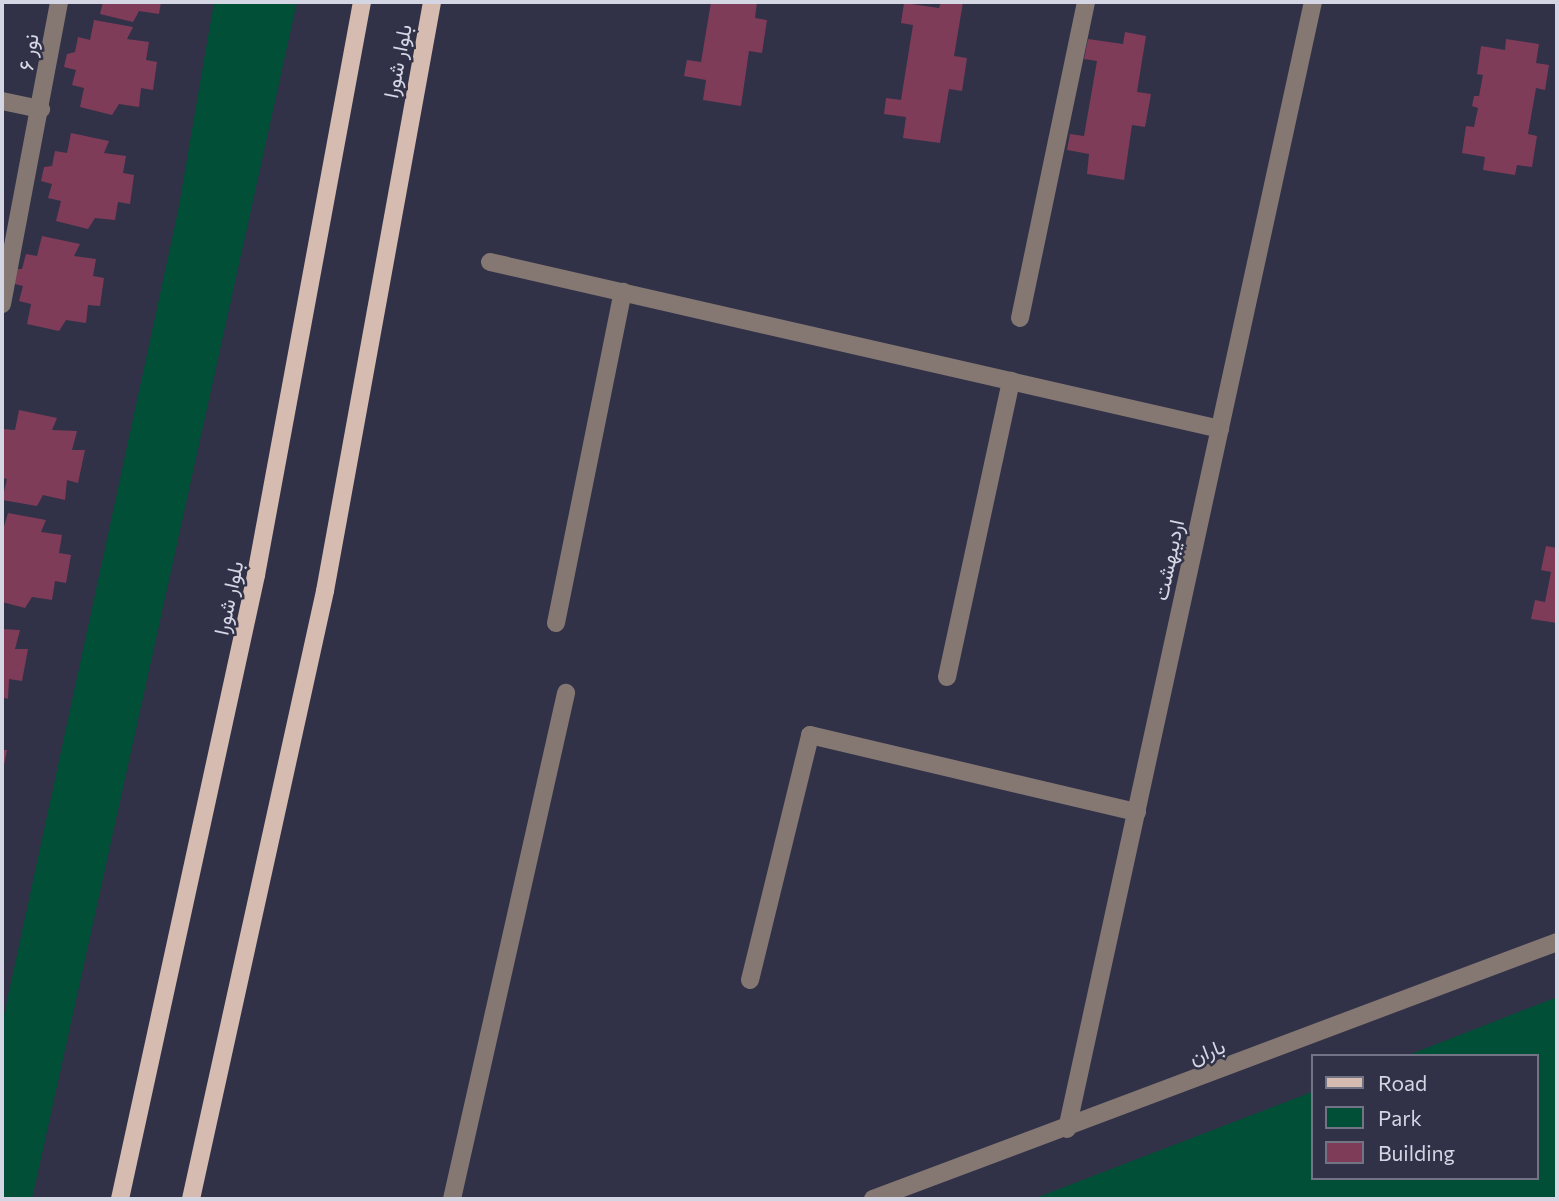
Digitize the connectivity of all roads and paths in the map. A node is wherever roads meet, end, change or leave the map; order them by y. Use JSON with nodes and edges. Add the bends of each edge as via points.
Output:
{"nodes":[{"id":1,"x":59,"y":2,"type":"edge"},
{"id":2,"x":362,"y":2,"type":"edge"},
{"id":3,"x":432,"y":2,"type":"edge"},
{"id":4,"x":1086,"y":2,"type":"edge"},
{"id":5,"x":1313,"y":2,"type":"edge"},
{"id":6,"x":2,"y":101,"type":"edge"},
{"id":7,"x":41,"y":109,"type":"junction"},
{"id":8,"x":490,"y":262,"type":"dead end"},
{"id":9,"x":623,"y":292,"type":"junction"},
{"id":10,"x":2,"y":303,"type":"edge"},
{"id":11,"x":1020,"y":318,"type":"dead end"},
{"id":12,"x":1011,"y":381,"type":"junction"},
{"id":13,"x":1220,"y":429,"type":"junction"},
{"id":14,"x":556,"y":623,"type":"dead end"},
{"id":15,"x":947,"y":677,"type":"dead end"},
{"id":16,"x":566,"y":693,"type":"dead end"},
{"id":17,"x":1136,"y":812,"type":"junction"},
{"id":18,"x":1557,"y":942,"type":"edge"},
{"id":19,"x":750,"y":981,"type":"dead end"},
{"id":20,"x":1067,"y":1129,"type":"junction"},
{"id":21,"x":120,"y":1199,"type":"edge"},
{"id":22,"x":191,"y":1199,"type":"edge"},
{"id":23,"x":452,"y":1199,"type":"edge"},
{"id":24,"x":873,"y":1199,"type":"edge"}],
"edges":[{"from":1,"to":7,"type":"street","name":"نور ۶"},
{"from":2,"to":21,"type":"main road","name":"بلوار شورا","via":[[256,575]]},
{"from":3,"to":22,"type":"main road","name":"بلوار شورا","via":[[325,591]]},
{"from":4,"to":11,"type":"street"},
{"from":5,"to":13,"type":"street","name":"اردیبهشت"},
{"from":6,"to":7,"type":"street"},
{"from":7,"to":10,"type":"street","name":"نور ۶"},
{"from":8,"to":9,"type":"street"},
{"from":9,"to":12,"type":"street"},
{"from":9,"to":14,"type":"street"},
{"from":12,"to":13,"type":"street"},
{"from":12,"to":15,"type":"street"},
{"from":13,"to":17,"type":"street","name":"اردیبهشت"},
{"from":16,"to":23,"type":"street"},
{"from":17,"to":19,"type":"street","via":[[810,736]]},
{"from":17,"to":20,"type":"street","name":"اردیبهشت"},
{"from":18,"to":20,"type":"street","name":"باران"},
{"from":20,"to":24,"type":"street","name":"باران"}]}
